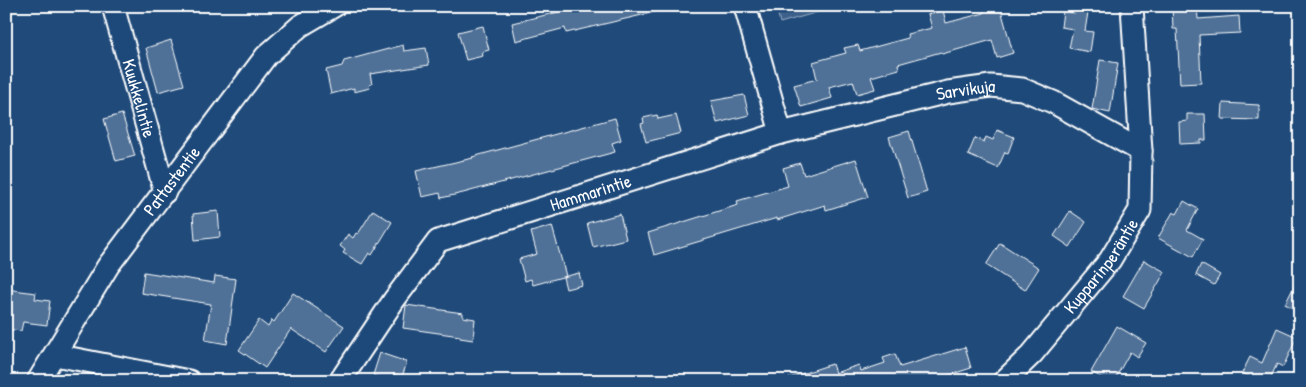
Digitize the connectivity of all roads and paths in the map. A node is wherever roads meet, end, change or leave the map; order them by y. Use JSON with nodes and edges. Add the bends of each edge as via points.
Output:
{"nodes":[{"id":1,"x":113,"y":6,"type":"edge"},
{"id":2,"x":334,"y":6,"type":"edge"},
{"id":3,"x":745,"y":6,"type":"edge"},
{"id":4,"x":1132,"y":6,"type":"edge"},
{"id":5,"x":781,"y":133,"type":"junction"},
{"id":6,"x":1141,"y":151,"type":"junction"},
{"id":7,"x":165,"y":192,"type":"junction"},
{"id":8,"x":55,"y":355,"type":"junction"},
{"id":9,"x":38,"y":381,"type":"edge"},
{"id":10,"x":189,"y":381,"type":"edge"},
{"id":11,"x":340,"y":381,"type":"edge"},
{"id":12,"x":1004,"y":381,"type":"edge"}],
"edges":[{"from":1,"to":7,"type":"street","name":"Kuukkelintie"},
{"from":2,"to":7,"type":"street","name":"Pattastentie","via":[[300,26],[266,56]]},
{"from":3,"to":5,"type":"street"},
{"from":4,"to":6,"type":"street","name":"Kupparinperäntie"},
{"from":5,"to":6,"type":"street","name":"Sarvikuja","via":[[948,92],[991,86],[1022,89],[1053,102]]},
{"from":5,"to":11,"type":"street","name":"Hammarintie","via":[[438,241]]},
{"from":6,"to":12,"type":"street","name":"Kupparinperäntie","via":[[1140,210],[1130,227],[1110,260],[1032,354]]},
{"from":7,"to":8,"type":"street","name":"Pattastentie","via":[[108,266]]},
{"from":8,"to":9,"type":"street","name":"Pattastentie"},
{"from":8,"to":10,"type":"street"}]}
